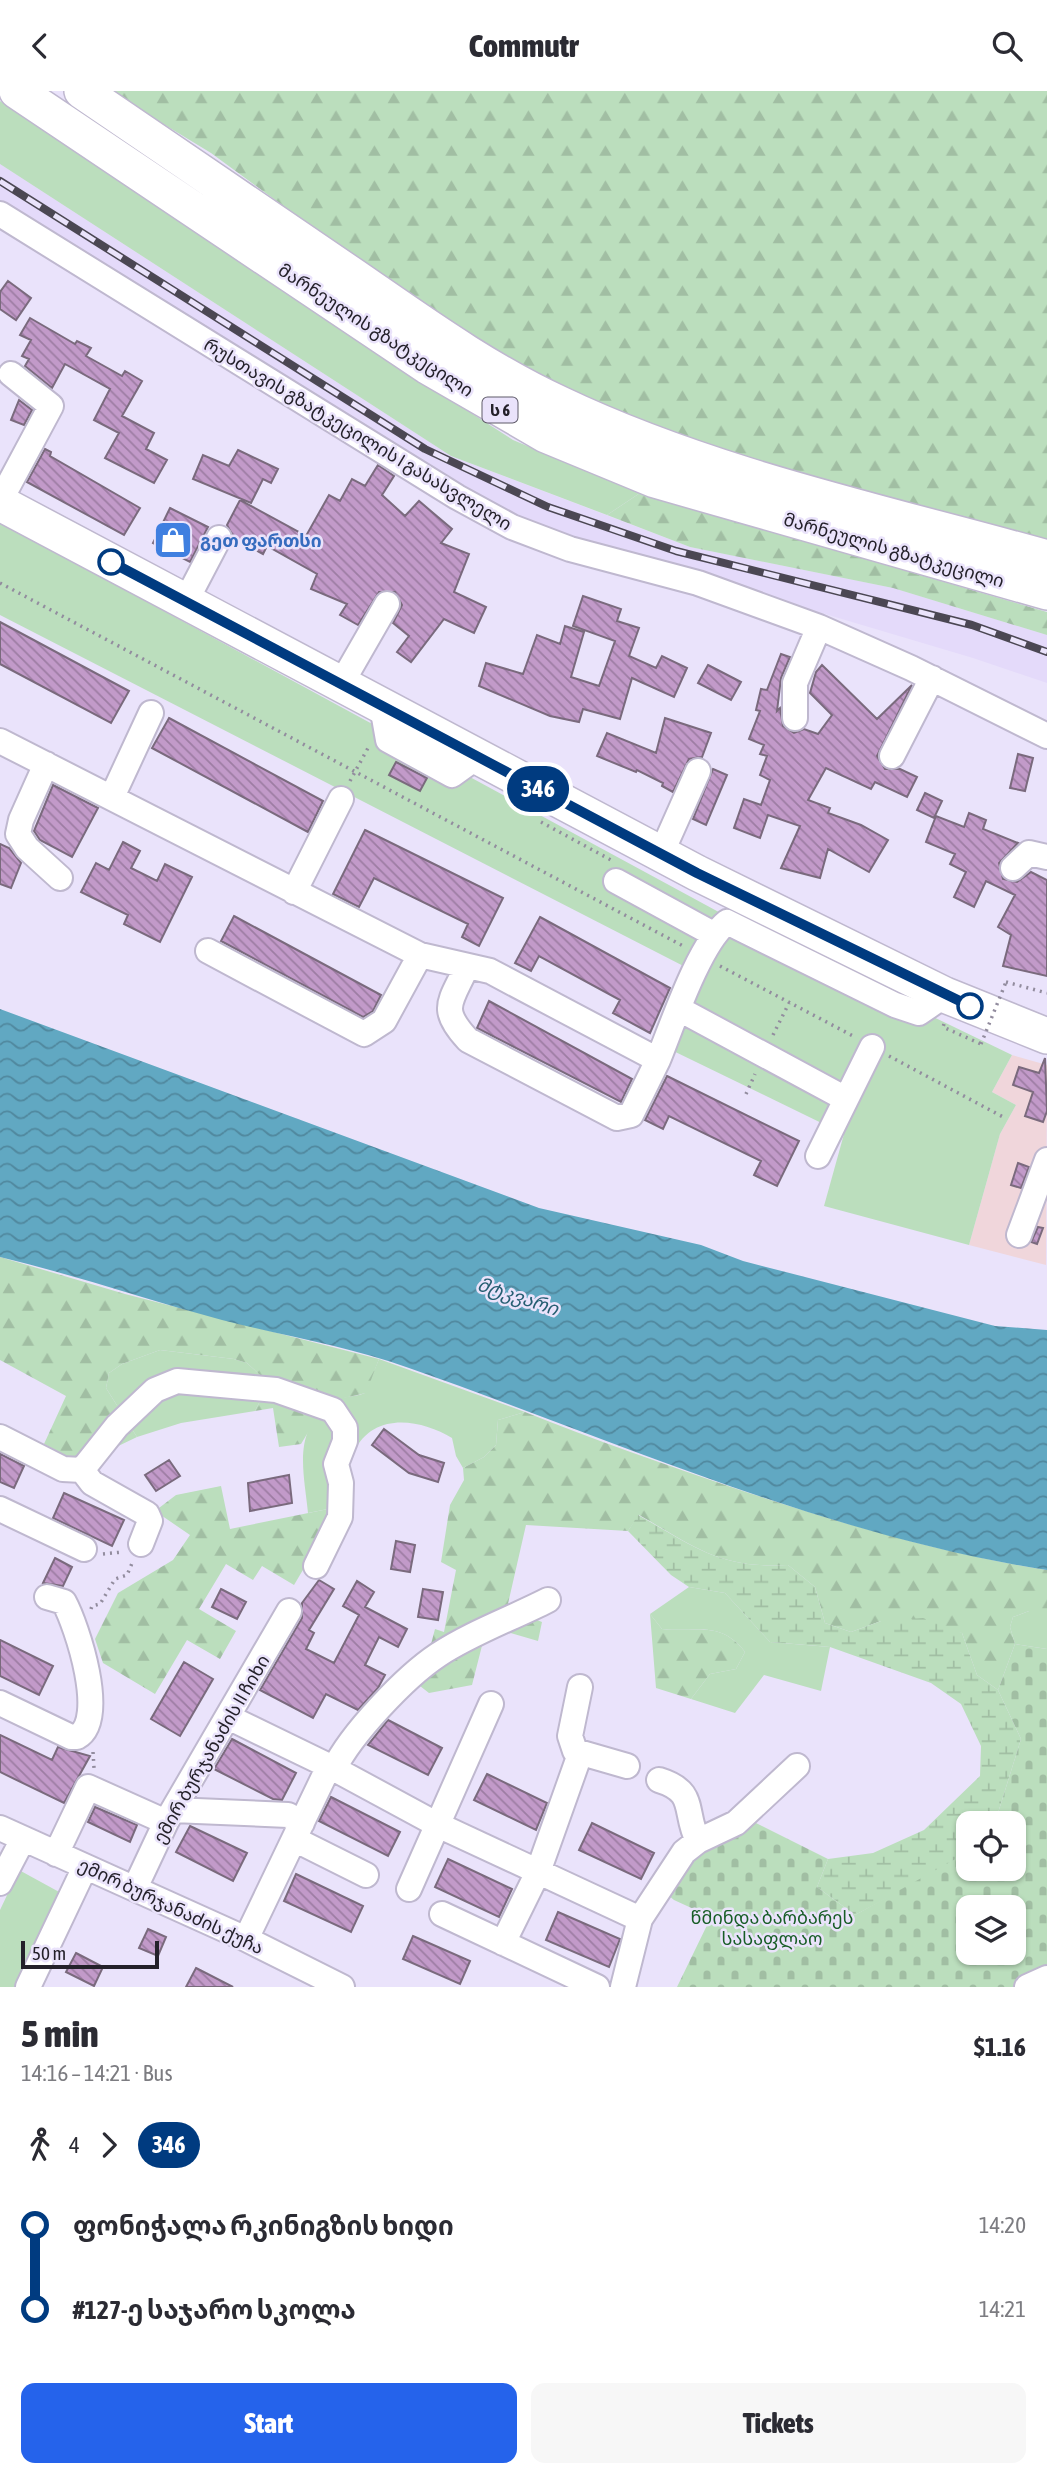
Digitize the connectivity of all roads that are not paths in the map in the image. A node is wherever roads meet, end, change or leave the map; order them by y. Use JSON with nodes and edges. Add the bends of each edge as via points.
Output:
{"nodes":[{"id":1,"x":17,"y":91,"type":"edge"},
{"id":2,"x":82,"y":91,"type":"edge"},
{"id":3,"x":0,"y":214,"type":"edge"},
{"id":4,"x":11,"y":374,"type":"dead end"},
{"id":5,"x":0,"y":502,"type":"edge"},
{"id":6,"x":219,"y":537,"type":"dead end"},
{"id":7,"x":1047,"y":558,"type":"edge"},
{"id":8,"x":1047,"y":592,"type":"edge"},
{"id":9,"x":186,"y":601,"type":"junction"},
{"id":10,"x":387,"y":604,"type":"dead end"},
{"id":11,"x":819,"y":627,"type":"junction"},
{"id":12,"x":932,"y":678,"type":"junction"},
{"id":13,"x":341,"y":684,"type":"junction"},
{"id":14,"x":151,"y":713,"type":"dead end"},
{"id":15,"x":794,"y":718,"type":"dead end"},
{"id":16,"x":1047,"y":736,"type":"edge"},
{"id":17,"x":0,"y":741,"type":"edge"},
{"id":18,"x":892,"y":757,"type":"dead end"},
{"id":19,"x":46,"y":764,"type":"junction"},
{"id":20,"x":698,"y":771,"type":"dead end"},
{"id":21,"x":113,"y":797,"type":"junction"},
{"id":22,"x":341,"y":799,"type":"road end"},
{"id":23,"x":661,"y":854,"type":"junction"},
{"id":24,"x":1047,"y":857,"type":"edge"},
{"id":25,"x":1013,"y":868,"type":"dead end"},
{"id":26,"x":618,"y":873,"type":"road end"},
{"id":27,"x":60,"y":878,"type":"dead end"},
{"id":28,"x":294,"y":892,"type":"junction"},
{"id":29,"x":715,"y":935,"type":"junction"},
{"id":30,"x":208,"y":951,"type":"dead end"},
{"id":31,"x":420,"y":955,"type":"junction"},
{"id":32,"x":467,"y":966,"type":"junction"},
{"id":33,"x":679,"y":1009,"type":"junction"},
{"id":34,"x":944,"y":1010,"type":"junction"},
{"id":35,"x":1042,"y":1032,"type":"edge"},
{"id":36,"x":872,"y":1047,"type":"road end"},
{"id":37,"x":658,"y":1060,"type":"junction"},
{"id":38,"x":846,"y":1099,"type":"junction"},
{"id":39,"x":818,"y":1156,"type":"dead end"},
{"id":40,"x":1047,"y":1160,"type":"edge"},
{"id":41,"x":1019,"y":1235,"type":"dead end"},
{"id":42,"x":0,"y":1437,"type":"edge"},
{"id":43,"x":82,"y":1470,"type":"junction"},
{"id":44,"x":0,"y":1509,"type":"edge"},
{"id":45,"x":141,"y":1543,"type":"road end"},
{"id":46,"x":85,"y":1549,"type":"road end"},
{"id":47,"x":316,"y":1566,"type":"dead end"},
{"id":48,"x":47,"y":1597,"type":"dead end"},
{"id":49,"x":548,"y":1600,"type":"dead end"},
{"id":50,"x":289,"y":1611,"type":"dead end"},
{"id":51,"x":580,"y":1687,"type":"dead end"},
{"id":52,"x":0,"y":1703,"type":"edge"},
{"id":53,"x":491,"y":1704,"type":"dead end"},
{"id":54,"x":228,"y":1717,"type":"junction"},
{"id":55,"x":580,"y":1754,"type":"junction"},
{"id":56,"x":627,"y":1766,"type":"dead end"},
{"id":57,"x":797,"y":1766,"type":"dead end"},
{"id":58,"x":332,"y":1768,"type":"junction"},
{"id":59,"x":659,"y":1780,"type":"dead end"},
{"id":60,"x":170,"y":1816,"type":"junction"},
{"id":61,"x":438,"y":1825,"type":"junction"},
{"id":62,"x":0,"y":1828,"type":"edge"},
{"id":63,"x":298,"y":1831,"type":"junction"},
{"id":64,"x":23,"y":1839,"type":"junction"},
{"id":65,"x":698,"y":1841,"type":"junction"},
{"id":66,"x":56,"y":1854,"type":"junction"},
{"id":67,"x":85,"y":1867,"type":"junction"},
{"id":68,"x":538,"y":1872,"type":"junction"},
{"id":69,"x":366,"y":1875,"type":"dead end"},
{"id":70,"x":0,"y":1884,"type":"edge"},
{"id":71,"x":135,"y":1888,"type":"junction"},
{"id":72,"x":409,"y":1889,"type":"dead end"},
{"id":73,"x":442,"y":1914,"type":"dead end"},
{"id":74,"x":640,"y":1919,"type":"junction"},
{"id":75,"x":246,"y":1939,"type":"junction"},
{"id":76,"x":503,"y":1943,"type":"junction"},
{"id":77,"x":1047,"y":1978,"type":"edge"},
{"id":78,"x":28,"y":1987,"type":"edge"},
{"id":79,"x":342,"y":1987,"type":"edge"},
{"id":80,"x":597,"y":1987,"type":"edge"},
{"id":81,"x":623,"y":1987,"type":"edge"},
{"id":82,"x":1027,"y":1987,"type":"edge"}],
"edges":[{"from":1,"to":8,"type":"highway","name":"მარნეულის გზატკეცილი","number":"ს 6","via":[[427,366],[546,435],[655,480]]},
{"from":2,"to":7,"type":"highway","name":"მარნეულის გზატკეცილი","number":"ს 6","via":[[416,319],[557,403],[645,442]]},
{"from":3,"to":11,"type":"street","name":"რუსთავის გზატკეცილის I გასასვლელი","via":[[512,527],[570,549],[698,583]]},
{"from":4,"to":5,"type":"street","via":[[51,405]]},
{"from":5,"to":9,"type":"highway"},
{"from":6,"to":9,"type":"street"},
{"from":9,"to":13,"type":"highway"},
{"from":10,"to":13,"type":"street"},
{"from":11,"to":12,"type":"street","name":"რუსთავის გზატკეცილის I გასასვლელი"},
{"from":11,"to":15,"type":"street","via":[[795,683]]},
{"from":12,"to":16,"type":"street","name":"რუსთავის გზატკეცილის I გასასვლელი"},
{"from":12,"to":18,"type":"street"},
{"from":13,"to":23,"type":"highway"},
{"from":14,"to":21,"type":"street"},
{"from":17,"to":19,"type":"street"},
{"from":19,"to":21,"type":"street"},
{"from":19,"to":27,"type":"street","via":[[18,834]]},
{"from":20,"to":23,"type":"street"},
{"from":21,"to":28,"type":"street"},
{"from":22,"to":28,"type":"street"},
{"from":23,"to":34,"type":"highway"},
{"from":24,"to":25,"type":"street","via":[[1029,853]]},
{"from":26,"to":29,"type":"street"},
{"from":28,"to":31,"type":"street"},
{"from":29,"to":33,"type":"street"},
{"from":29,"to":34,"type":"street","via":[[727,922],[895,1005],[919,1013]]},
{"from":30,"to":31,"type":"street","via":[[364,1034],[384,1021]]},
{"from":31,"to":32,"type":"street"},
{"from":32,"to":37,"type":"street","via":[[490,971]]},
{"from":32,"to":37,"type":"street","via":[[448,1008],[452,1023],[468,1040],[617,1118],[631,1115]]},
{"from":33,"to":37,"type":"street"},
{"from":33,"to":38,"type":"street"},
{"from":34,"to":35,"type":"highway"},
{"from":36,"to":38,"type":"street"},
{"from":38,"to":39,"type":"street"},
{"from":40,"to":41,"type":"street"},
{"from":42,"to":43,"type":"street","via":[[63,1469]]},
{"from":43,"to":45,"type":"street","via":[[92,1483],[147,1514],[150,1521]]},
{"from":43,"to":47,"type":"street","via":[[117,1426],[155,1390],[177,1381],[276,1390],[333,1410],[345,1427],[336,1464],[341,1483],[340,1517]]},
{"from":44,"to":46,"type":"street"},
{"from":48,"to":52,"type":"street","via":[[64,1602],[82,1643],[91,1704],[83,1734],[71,1737]]},
{"from":49,"to":58,"type":"street","via":[[440,1654],[420,1669],[366,1723]]},
{"from":50,"to":54,"type":"street","name":"ემირ ბურჯანაძის II ჩიხი"},
{"from":51,"to":55,"type":"street","via":[[570,1736]]},
{"from":53,"to":61,"type":"street"},
{"from":54,"to":58,"type":"street"},
{"from":54,"to":60,"type":"street","name":"ემირ ბურჯანაძის II ჩიხი"},
{"from":55,"to":56,"type":"street"},
{"from":55,"to":68,"type":"street"},
{"from":57,"to":65,"type":"street","via":[[736,1823]]},
{"from":58,"to":61,"type":"street"},
{"from":58,"to":63,"type":"street"},
{"from":59,"to":65,"type":"street","via":[[677,1785],[685,1795]]},
{"from":60,"to":63,"type":"street","via":[[288,1815]]},
{"from":60,"to":66,"type":"street","via":[[88,1787]]},
{"from":60,"to":71,"type":"street","name":"ემირ ბურჯანაძის II ჩიხი"},
{"from":61,"to":68,"type":"street"},
{"from":61,"to":72,"type":"street"},
{"from":62,"to":64,"type":"street","name":"ემირ ბურჯანაძის ქუჩა"},
{"from":63,"to":69,"type":"street"},
{"from":63,"to":75,"type":"street"},
{"from":64,"to":66,"type":"street","name":"ემირ ბურჯანაძის ქუჩა"},
{"from":64,"to":70,"type":"street"},
{"from":65,"to":74,"type":"street","via":[[684,1852]]},
{"from":66,"to":67,"type":"street","name":"ემირ ბურჯანაძის ქუჩა"},
{"from":67,"to":71,"type":"street","name":"ემირ ბურჯანაძის ქუჩა"},
{"from":67,"to":78,"type":"street"},
{"from":68,"to":74,"type":"street"},
{"from":68,"to":76,"type":"street"},
{"from":71,"to":75,"type":"street","name":"ემირ ბურჯანაძის ქუჩა"},
{"from":73,"to":76,"type":"street"},
{"from":74,"to":81,"type":"street"},
{"from":75,"to":79,"type":"street","name":"ემირ ბურჯანაძის ქუჩა"},
{"from":76,"to":80,"type":"street"},
{"from":77,"to":82,"type":"street"}]}
